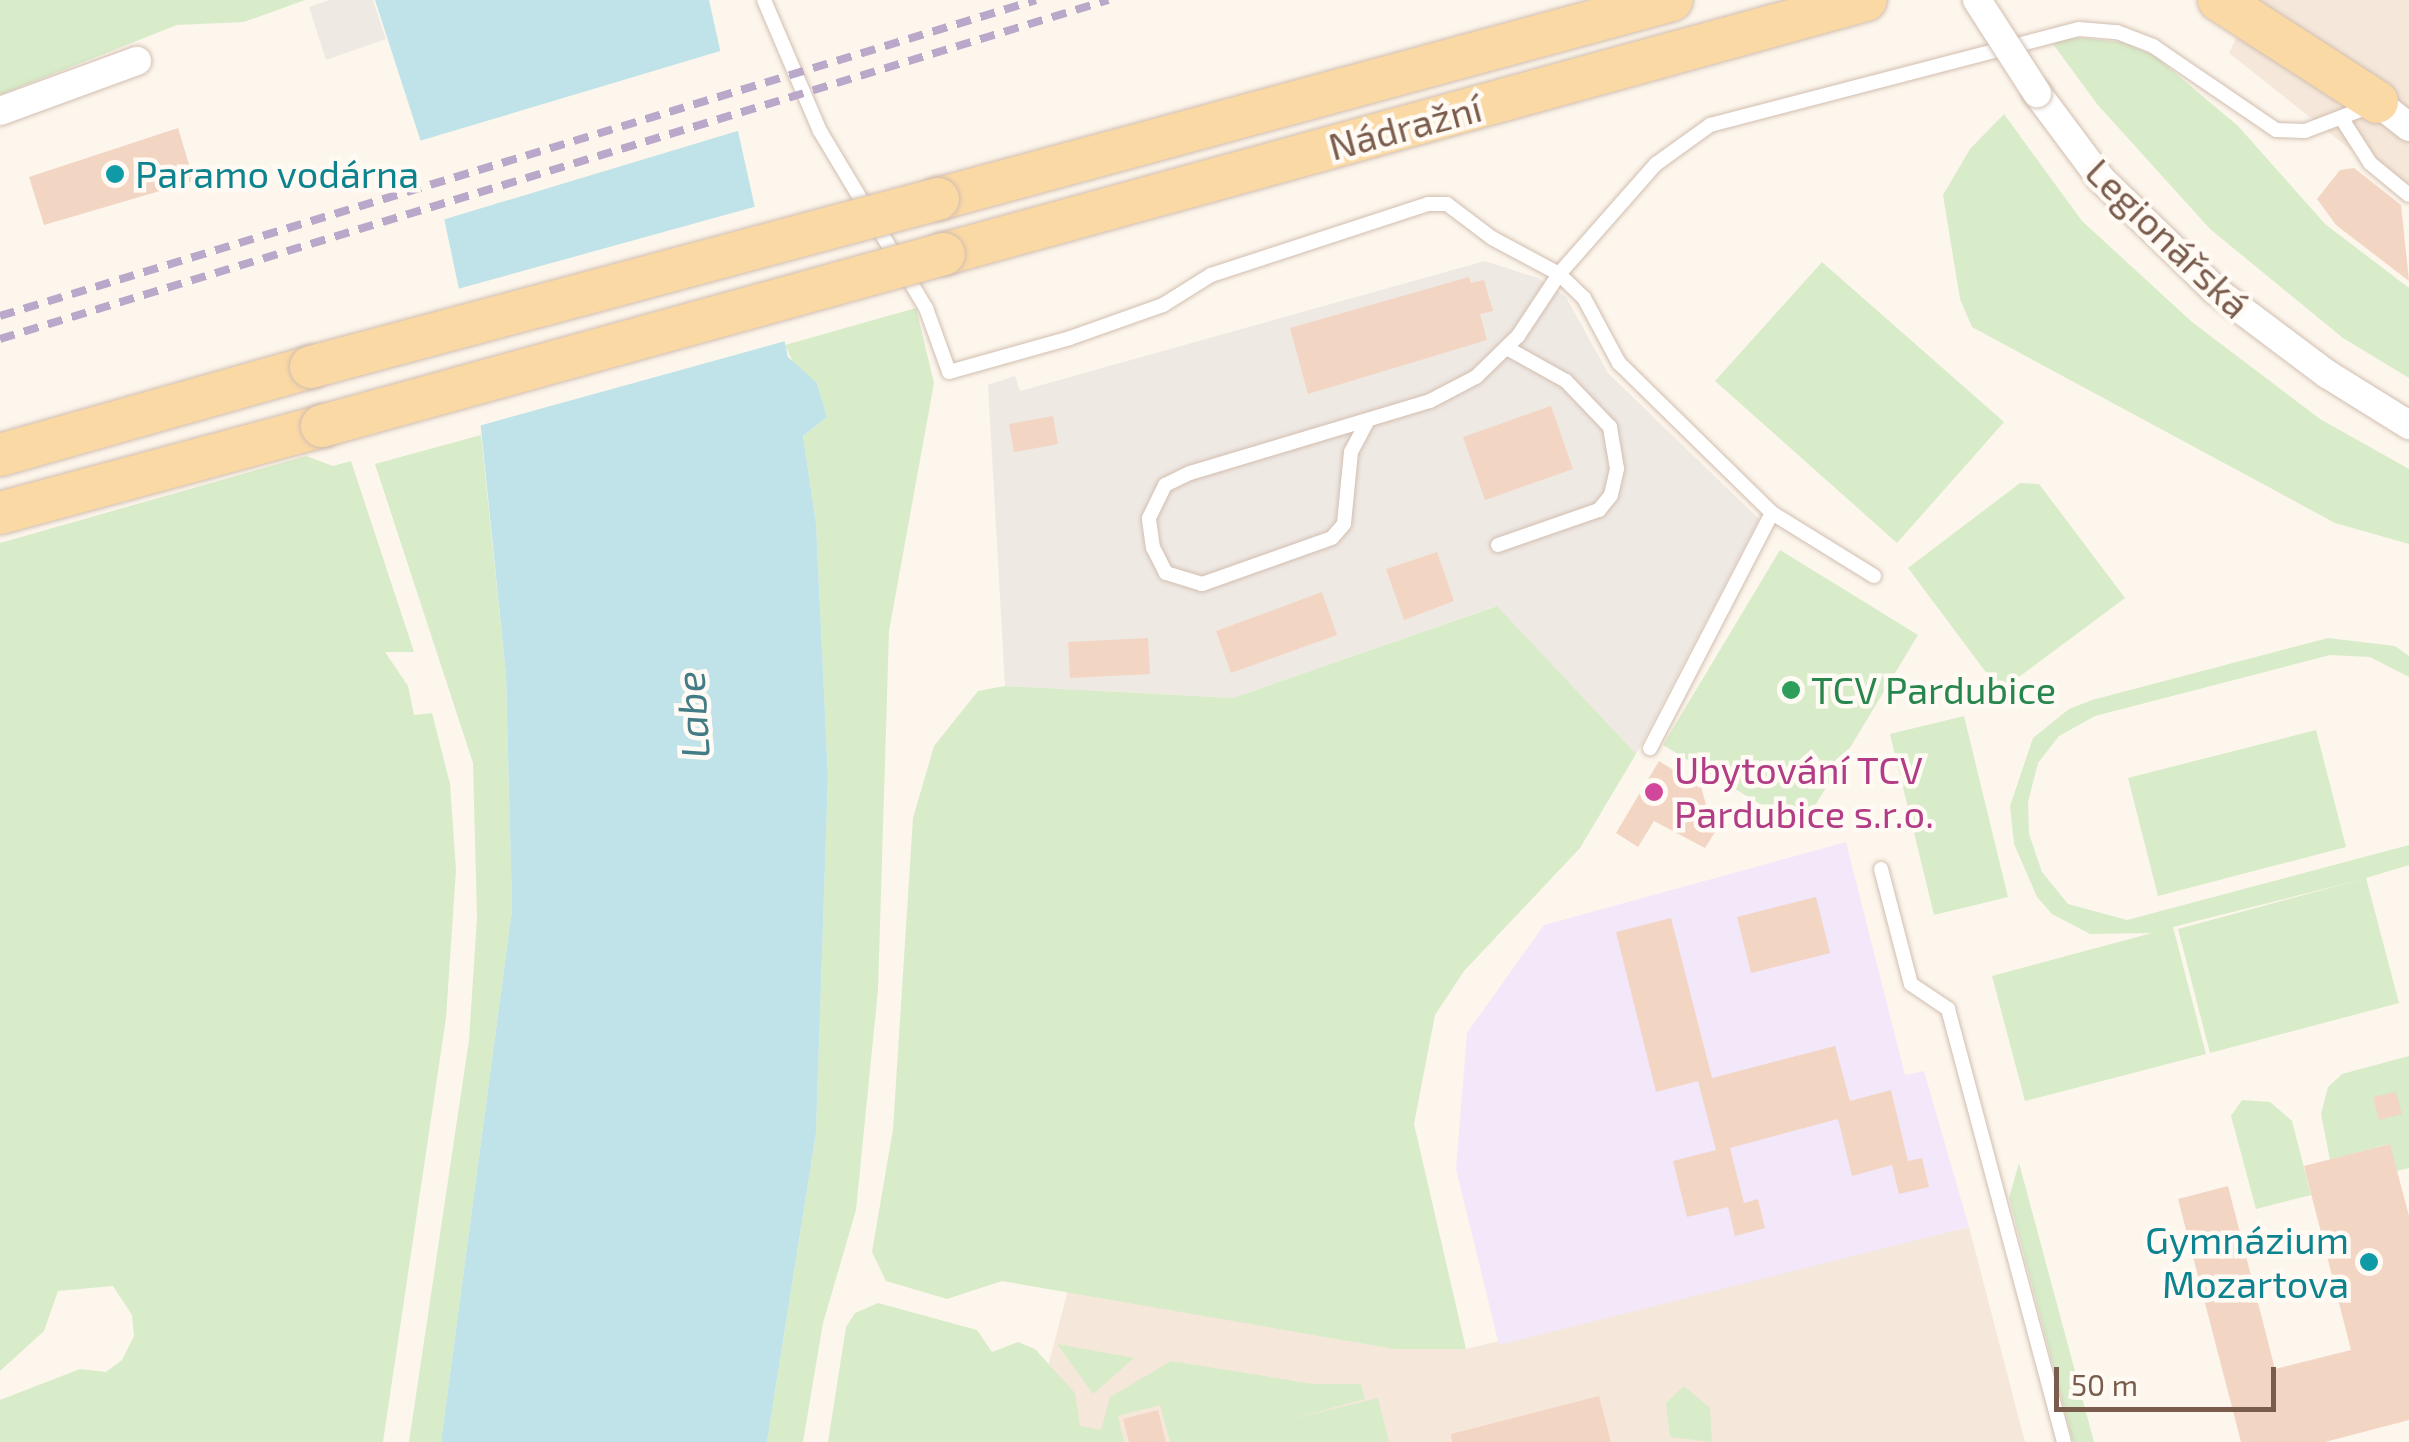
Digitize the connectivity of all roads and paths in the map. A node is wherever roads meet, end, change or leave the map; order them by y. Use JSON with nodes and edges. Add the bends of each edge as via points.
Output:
{"nodes":[{"id":1,"x":764,"y":0,"type":"edge"},
{"id":2,"x":1672,"y":0,"type":"edge"},
{"id":3,"x":1866,"y":0,"type":"edge"},
{"id":4,"x":1976,"y":0,"type":"edge"},
{"id":5,"x":2219,"y":0,"type":"edge"},
{"id":6,"x":2279,"y":0,"type":"edge"},
{"id":7,"x":137,"y":61,"type":"dead end"},
{"id":8,"x":0,"y":111,"type":"edge"},
{"id":9,"x":2376,"y":116,"type":"edge"},
{"id":10,"x":2409,"y":196,"type":"edge"},
{"id":11,"x":1559,"y":274,"type":"junction"},
{"id":12,"x":1507,"y":348,"type":"junction"},
{"id":13,"x":1368,"y":420,"type":"junction"},
{"id":14,"x":2409,"y":425,"type":"edge"},
{"id":15,"x":0,"y":454,"type":"edge"},
{"id":16,"x":1772,"y":512,"type":"junction"},
{"id":17,"x":0,"y":514,"type":"edge"},
{"id":18,"x":1498,"y":545,"type":"dead end"},
{"id":19,"x":1874,"y":576,"type":"dead end"},
{"id":20,"x":1650,"y":748,"type":"dead end"},
{"id":21,"x":1882,"y":869,"type":"dead end"},
{"id":22,"x":2064,"y":1442,"type":"edge"}],
"edges":[{"from":1,"to":11,"type":"lane","via":[[820,131],[926,308],[949,372],[1070,338],[1163,304],[1211,275],[1428,204],[1448,204],[1492,238]]},
{"from":2,"to":15,"type":"main road","name":"Nádražní","bridge":true},
{"from":3,"to":17,"type":"main road","name":"Nádražní","bridge":true},
{"from":4,"to":14,"type":"street","name":"Legionářská","bridge":true,"via":[[2101,179],[2193,270],[2272,335]]},
{"from":5,"to":9,"type":"main road"},
{"from":6,"to":9,"type":"main road"},
{"from":7,"to":8,"type":"street"},
{"from":9,"to":10,"type":"lane","via":[[2370,163]]},
{"from":9,"to":11,"type":"lane","via":[[2305,132],[2276,130],[2153,46],[2117,32],[2057,31],[1710,125],[1656,164]]},
{"from":11,"to":12,"type":"lane"},
{"from":11,"to":16,"type":"lane","via":[[1584,298],[1619,363]]},
{"from":12,"to":13,"type":"lane","via":[[1455,389]]},
{"from":12,"to":18,"type":"lane","via":[[1566,380],[1610,426],[1617,468],[1611,495],[1599,510]]},
{"from":13,"to":13,"type":"lane","via":[[1351,452],[1344,524],[1332,538],[1202,584],[1166,573],[1153,548],[1149,518],[1165,485]]},
{"from":16,"to":19,"type":"lane"},
{"from":16,"to":20,"type":"lane"},
{"from":21,"to":22,"type":"lane","via":[[1911,984],[1948,1009]]}]}
